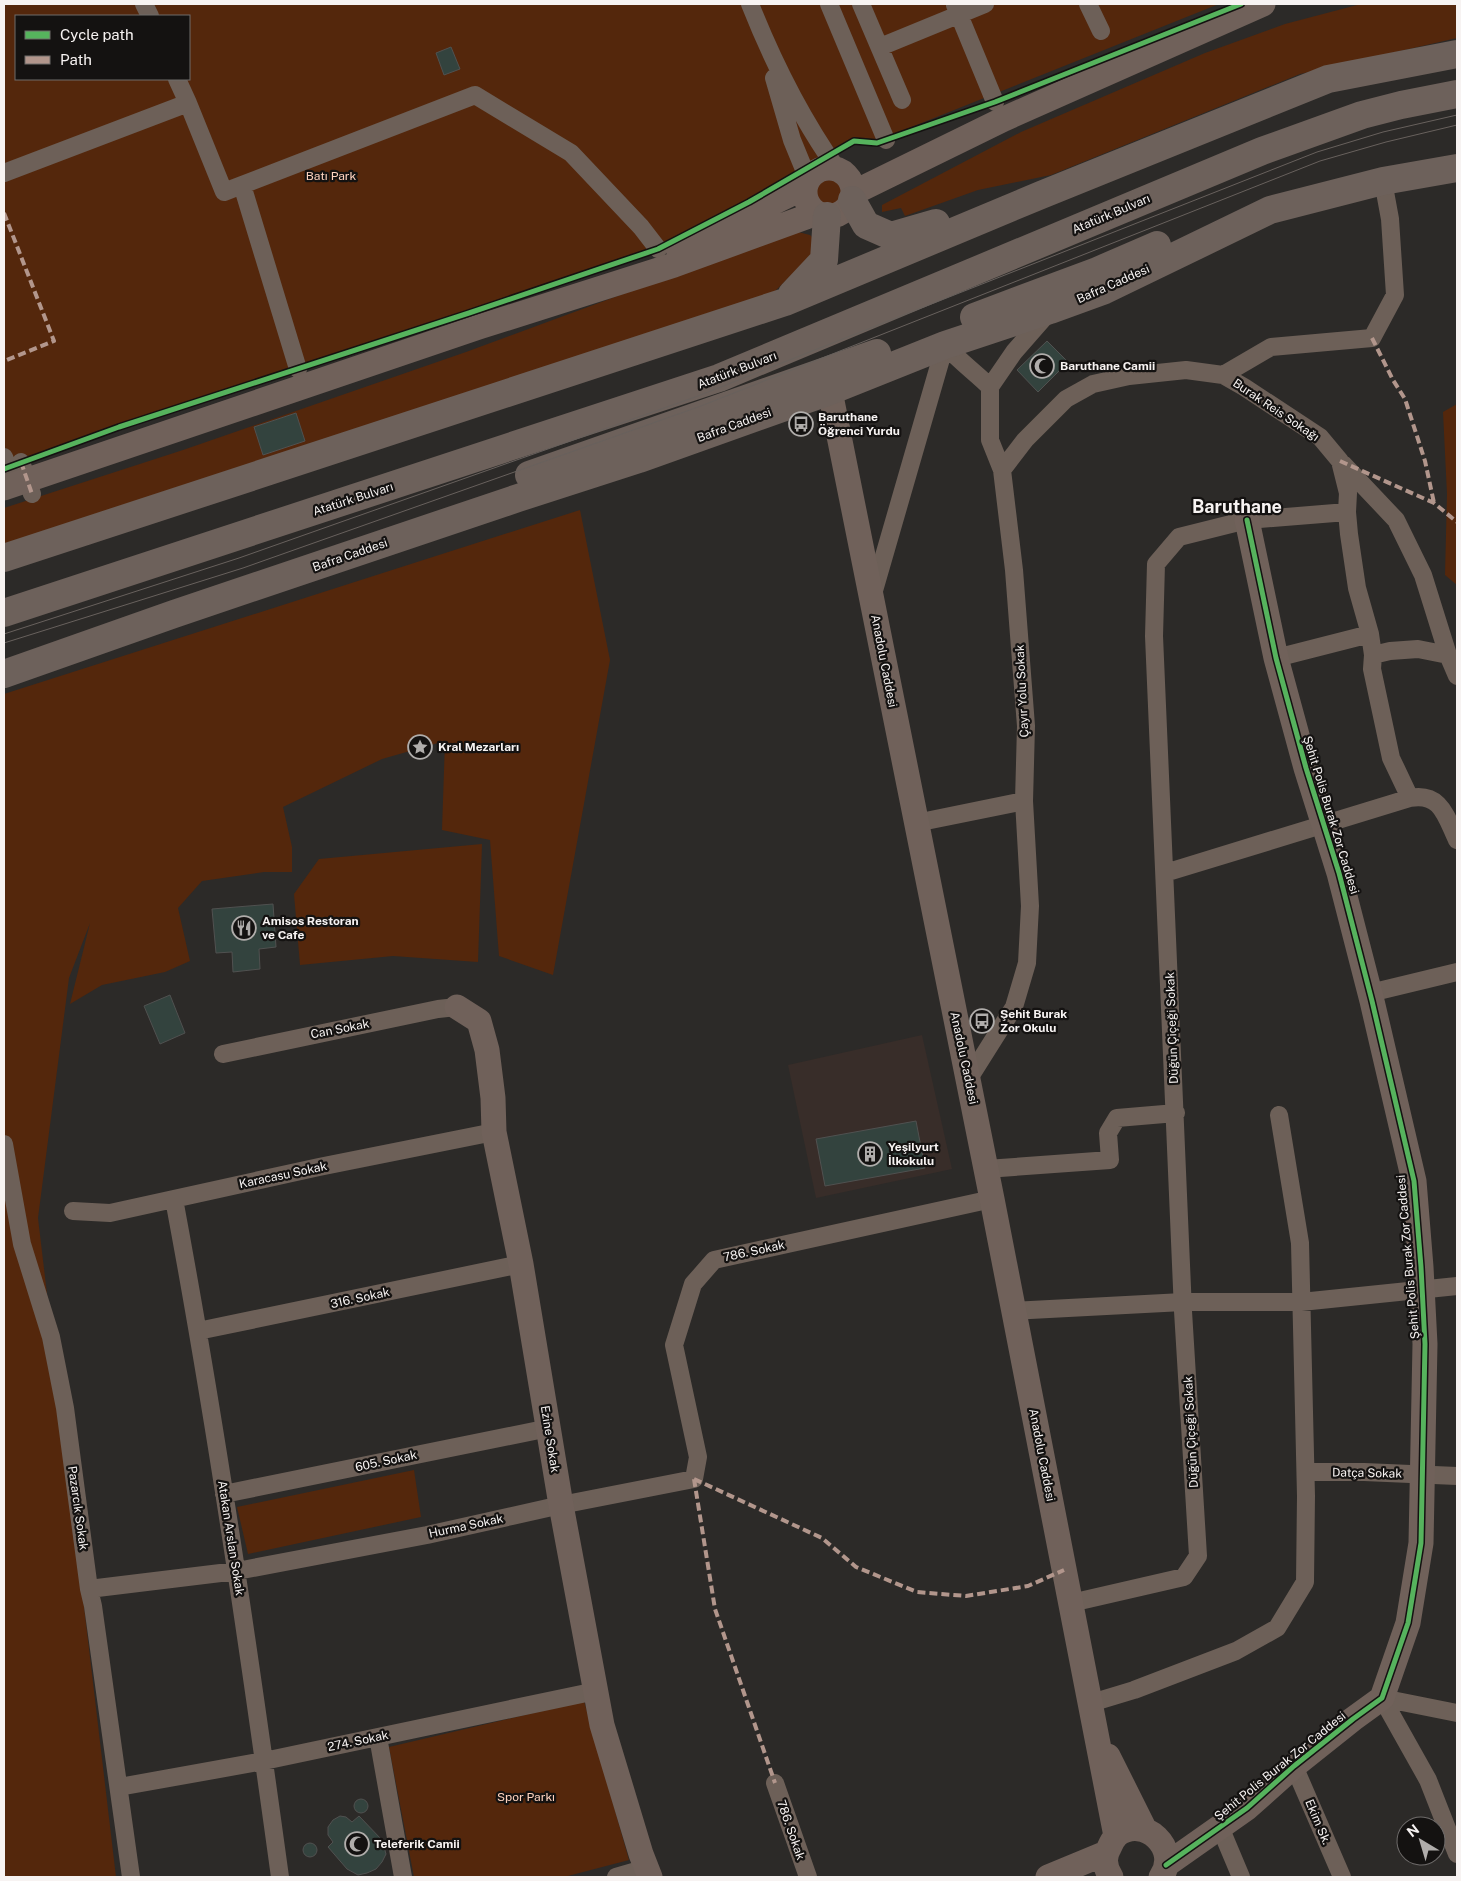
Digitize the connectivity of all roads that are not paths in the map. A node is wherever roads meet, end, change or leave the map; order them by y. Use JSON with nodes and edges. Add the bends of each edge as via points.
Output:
{"nodes":[{"id":1,"x":750,"y":4,"type":"edge"},
{"id":2,"x":829,"y":4,"type":"edge"},
{"id":3,"x":861,"y":4,"type":"edge"},
{"id":4,"x":986,"y":4,"type":"edge"},
{"id":5,"x":1088,"y":4,"type":"edge"},
{"id":6,"x":1263,"y":4,"type":"edge"},
{"id":7,"x":957,"y":9,"type":"edge"},
{"id":8,"x":1101,"y":31,"type":"dead end"},
{"id":9,"x":880,"y":47,"type":"junction"},
{"id":10,"x":768,"y":48,"type":"junction"},
{"id":11,"x":1457,"y":54,"type":"edge"},
{"id":12,"x":177,"y":80,"type":"edge"},
{"id":13,"x":1457,"y":94,"type":"edge"},
{"id":14,"x":902,"y":100,"type":"dead end"},
{"id":15,"x":995,"y":102,"type":"dead end"},
{"id":16,"x":188,"y":103,"type":"junction"},
{"id":17,"x":886,"y":140,"type":"dead end"},
{"id":18,"x":1457,"y":159,"type":"edge"},
{"id":19,"x":1457,"y":168,"type":"edge"},
{"id":20,"x":837,"y":169,"type":"junction"},
{"id":21,"x":4,"y":174,"type":"edge"},
{"id":22,"x":1383,"y":181,"type":"junction"},
{"id":23,"x":807,"y":183,"type":"junction"},
{"id":24,"x":242,"y":185,"type":"junction"},
{"id":25,"x":1041,"y":195,"type":"junction"},
{"id":26,"x":852,"y":197,"type":"junction"},
{"id":27,"x":822,"y":215,"type":"junction"},
{"id":28,"x":658,"y":249,"type":"dead end"},
{"id":29,"x":590,"y":292,"type":"junction"},
{"id":30,"x":785,"y":302,"type":"junction"},
{"id":31,"x":1050,"y":310,"type":"junction"},
{"id":32,"x":945,"y":345,"type":"junction"},
{"id":33,"x":298,"y":369,"type":"dead end"},
{"id":34,"x":1223,"y":375,"type":"junction"},
{"id":35,"x":990,"y":387,"type":"junction"},
{"id":36,"x":830,"y":391,"type":"junction"},
{"id":37,"x":1340,"y":461,"type":"junction"},
{"id":38,"x":1002,"y":470,"type":"junction"},
{"id":39,"x":16,"y":475,"type":"edge"},
{"id":40,"x":1347,"y":512,"type":"junction"},
{"id":41,"x":1247,"y":520,"type":"junction"},
{"id":42,"x":4,"y":558,"type":"edge"},
{"id":43,"x":872,"y":597,"type":"junction"},
{"id":44,"x":4,"y":613,"type":"edge"},
{"id":45,"x":1370,"y":634,"type":"junction"},
{"id":46,"x":1373,"y":655,"type":"junction"},
{"id":47,"x":1448,"y":655,"type":"junction"},
{"id":48,"x":4,"y":657,"type":"edge"},
{"id":49,"x":1276,"y":658,"type":"junction"},
{"id":50,"x":4,"y":674,"type":"edge"},
{"id":51,"x":1457,"y":676,"type":"edge"},
{"id":52,"x":1410,"y":798,"type":"junction"},
{"id":53,"x":1024,"y":801,"type":"junction"},
{"id":54,"x":916,"y":823,"type":"junction"},
{"id":55,"x":1324,"y":825,"type":"junction"},
{"id":56,"x":1457,"y":840,"type":"edge"},
{"id":57,"x":1165,"y":873,"type":"junction"},
{"id":58,"x":1457,"y":972,"type":"edge"},
{"id":59,"x":1370,"y":994,"type":"junction"},
{"id":60,"x":457,"y":1007,"type":"joint"},
{"id":61,"x":223,"y":1054,"type":"dead end"},
{"id":62,"x":968,"y":1080,"type":"junction"},
{"id":63,"x":1176,"y":1113,"type":"junction"},
{"id":64,"x":1279,"y":1115,"type":"dead end"},
{"id":65,"x":494,"y":1132,"type":"junction"},
{"id":66,"x":4,"y":1144,"type":"edge"},
{"id":67,"x":986,"y":1169,"type":"junction"},
{"id":68,"x":992,"y":1198,"type":"junction"},
{"id":69,"x":174,"y":1199,"type":"junction"},
{"id":70,"x":72,"y":1211,"type":"dead end"},
{"id":71,"x":521,"y":1264,"type":"junction"},
{"id":72,"x":1457,"y":1286,"type":"edge"},
{"id":73,"x":1422,"y":1290,"type":"junction"},
{"id":74,"x":1183,"y":1302,"type":"junction"},
{"id":75,"x":1301,"y":1302,"type":"junction"},
{"id":76,"x":1013,"y":1312,"type":"junction"},
{"id":77,"x":198,"y":1331,"type":"junction"},
{"id":78,"x":548,"y":1428,"type":"junction"},
{"id":79,"x":1306,"y":1472,"type":"junction"},
{"id":80,"x":1422,"y":1475,"type":"junction"},
{"id":81,"x":1457,"y":1476,"type":"edge"},
{"id":82,"x":694,"y":1479,"type":"joint"},
{"id":83,"x":224,"y":1494,"type":"junction"},
{"id":84,"x":561,"y":1505,"type":"junction"},
{"id":85,"x":236,"y":1571,"type":"junction"},
{"id":86,"x":89,"y":1589,"type":"junction"},
{"id":87,"x":1071,"y":1603,"type":"junction"},
{"id":88,"x":596,"y":1691,"type":"junction"},
{"id":89,"x":1382,"y":1698,"type":"junction"},
{"id":90,"x":1457,"y":1713,"type":"edge"},
{"id":91,"x":1092,"y":1714,"type":"junction"},
{"id":92,"x":378,"y":1737,"type":"junction"},
{"id":93,"x":264,"y":1762,"type":"junction"},
{"id":94,"x":1294,"y":1766,"type":"junction"},
{"id":95,"x":775,"y":1783,"type":"dead end"},
{"id":96,"x":119,"y":1787,"type":"junction"},
{"id":97,"x":1215,"y":1831,"type":"junction"},
{"id":98,"x":1152,"y":1834,"type":"junction"},
{"id":99,"x":1111,"y":1844,"type":"junction"},
{"id":100,"x":1457,"y":1854,"type":"edge"},
{"id":101,"x":648,"y":1873,"type":"edge"},
{"id":102,"x":1164,"y":1873,"type":"edge"},
{"id":103,"x":131,"y":1877,"type":"edge"},
{"id":104,"x":280,"y":1877,"type":"edge"},
{"id":105,"x":404,"y":1877,"type":"edge"},
{"id":106,"x":616,"y":1877,"type":"edge"},
{"id":107,"x":808,"y":1877,"type":"edge"},
{"id":108,"x":1048,"y":1877,"type":"edge"},
{"id":109,"x":1111,"y":1877,"type":"edge"},
{"id":110,"x":1241,"y":1877,"type":"edge"},
{"id":111,"x":1342,"y":1877,"type":"edge"}],
"edges":[{"from":1,"to":10,"type":"street"},
{"from":2,"to":17,"type":"street"},
{"from":3,"to":9,"type":"street"},
{"from":4,"to":7,"type":"street"},
{"from":5,"to":8,"type":"street"},
{"from":6,"to":26,"type":"main road","via":[[1004,119]]},
{"from":7,"to":9,"type":"street"},
{"from":7,"to":15,"type":"street"},
{"from":9,"to":14,"type":"street"},
{"from":10,"to":20,"type":"street","via":[[794,100]]},
{"from":10,"to":23,"type":"street"},
{"from":11,"to":25,"type":"main road","via":[[1328,79]]},
{"from":12,"to":16,"type":"street"},
{"from":13,"to":44,"type":"main road","name":"Atatürk Bulvarı","via":[[1362,115],[1262,151],[719,378]]},
{"from":16,"to":21,"type":"street"},
{"from":16,"to":24,"type":"street","via":[[224,192]]},
{"from":18,"to":48,"type":"main road","name":"Bafra Caddesi","via":[[1380,170],[1265,199],[1097,271],[884,350]]},
{"from":19,"to":22,"type":"main road","name":"Bafra Caddesi"},
{"from":20,"to":23,"type":"main road","via":[[821,169]]},
{"from":20,"to":26,"type":"main road","via":[[849,178]]},
{"from":22,"to":31,"type":"main road","name":"Bafra Caddesi","via":[[1270,210],[1105,290]]},
{"from":22,"to":34,"type":"street","via":[[1390,219],[1395,296],[1372,338],[1271,347]]},
{"from":23,"to":27,"type":"main road","via":[[807,202]]},
{"from":23,"to":29,"type":"main road"},
{"from":24,"to":28,"type":"street","via":[[475,95],[571,153],[642,226]]},
{"from":24,"to":33,"type":"street"},
{"from":25,"to":26,"type":"main road","via":[[890,236],[866,225]]},
{"from":25,"to":30,"type":"main road"},
{"from":26,"to":27,"type":"main road","via":[[842,212]]},
{"from":27,"to":29,"type":"main road"},
{"from":27,"to":30,"type":"main road","via":[[824,260]]},
{"from":29,"to":39,"type":"main road"},
{"from":30,"to":42,"type":"main road"},
{"from":31,"to":32,"type":"main road","name":"Bafra Caddesi"},
{"from":31,"to":35,"type":"street","via":[[1014,352]]},
{"from":32,"to":35,"type":"street"},
{"from":32,"to":36,"type":"main road","name":"Bafra Caddesi"},
{"from":32,"to":43,"type":"street"},
{"from":34,"to":37,"type":"street","name":"Burak Reis Sokağı","via":[[1320,437]]},
{"from":34,"to":38,"type":"street","name":"Burak Reis Sokağı","via":[[1186,370],[1129,376],[1093,384],[1066,400],[1025,440]]},
{"from":35,"to":38,"type":"street","name":"Çayır Yolu Sokak","via":[[990,440]]},
{"from":36,"to":43,"type":"main road","name":"Anadolu Caddesi"},
{"from":36,"to":50,"type":"main road","name":"Bafra Caddesi"},
{"from":37,"to":40,"type":"street","name":"Burak Reis Sokağı","via":[[1348,493]]},
{"from":37,"to":47,"type":"street","via":[[1396,520],[1423,575]]},
{"from":38,"to":53,"type":"street","name":"Çayır Yolu Sokak","via":[[1014,570],[1026,726]]},
{"from":40,"to":41,"type":"street","name":"Düğün Çiçeği Sokak"},
{"from":40,"to":45,"type":"street","name":"Burak Reis Sokağı","via":[[1357,588]]},
{"from":41,"to":49,"type":"main road","name":"Şehit Polis Burak Zor Caddesi"},
{"from":41,"to":57,"type":"street","name":"Düğün Çiçeği Sokak","via":[[1179,537],[1156,564],[1154,636]]},
{"from":43,"to":54,"type":"main road","name":"Anadolu Caddesi"},
{"from":45,"to":46,"type":"street","name":"Burak Reis Sokağı"},
{"from":45,"to":49,"type":"street"},
{"from":46,"to":47,"type":"street","via":[[1418,649]]},
{"from":46,"to":52,"type":"street","name":"Burak Reis Sokağı","via":[[1372,669],[1391,758]]},
{"from":47,"to":51,"type":"street"},
{"from":49,"to":55,"type":"main road","name":"Şehit Polis Burak Zor Caddesi"},
{"from":52,"to":55,"type":"street"},
{"from":52,"to":56,"type":"street","via":[[1421,796],[1435,800]]},
{"from":53,"to":54,"type":"street"},
{"from":53,"to":62,"type":"street","name":"Çayır Yolu Sokak","via":[[1030,906],[1027,963],[1014,1007]]},
{"from":54,"to":62,"type":"main road","name":"Anadolu Caddesi"},
{"from":55,"to":57,"type":"street"},
{"from":55,"to":59,"type":"main road","name":"Şehit Polis Burak Zor Caddesi"},
{"from":57,"to":63,"type":"street","name":"Düğün Çiçeği Sokak"},
{"from":58,"to":59,"type":"street"},
{"from":59,"to":73,"type":"main road","name":"Şehit Polis Burak Zor Caddesi","via":[[1414,1181]]},
{"from":60,"to":61,"type":"street","name":"Can Sokak","via":[[429,1010]]},
{"from":60,"to":65,"type":"main road","name":"Ezine Sokak","via":[[479,1021],[487,1050]]},
{"from":62,"to":67,"type":"main road","name":"Anadolu Caddesi"},
{"from":63,"to":67,"type":"street","via":[[1117,1118],[1108,1133],[1110,1160]]},
{"from":63,"to":74,"type":"street","name":"Düğün Çiçeği Sokak"},
{"from":64,"to":75,"type":"street","via":[[1300,1243]]},
{"from":65,"to":69,"type":"street","name":"Karacasu Sokak"},
{"from":65,"to":71,"type":"main road","name":"Ezine Sokak"},
{"from":66,"to":86,"type":"street","name":"Pazarcık Sokak","via":[[22,1244],[51,1337],[65,1408]]},
{"from":67,"to":68,"type":"main road","name":"Anadolu Caddesi"},
{"from":68,"to":76,"type":"main road","name":"Anadolu Caddesi"},
{"from":68,"to":82,"type":"street","name":"786. Sokak","via":[[714,1260],[693,1284],[674,1345],[698,1457]]},
{"from":69,"to":70,"type":"street","name":"Karacasu Sokak","via":[[110,1213]]},
{"from":69,"to":77,"type":"street","name":"Atakan Arslan Sokak"},
{"from":71,"to":77,"type":"street","name":"316. Sokak"},
{"from":71,"to":78,"type":"main road","name":"Ezine Sokak"},
{"from":72,"to":73,"type":"street"},
{"from":73,"to":75,"type":"street"},
{"from":73,"to":80,"type":"main road","name":"Şehit Polis Burak Zor Caddesi","via":[[1425,1344]]},
{"from":74,"to":75,"type":"street"},
{"from":74,"to":76,"type":"street"},
{"from":74,"to":87,"type":"street","name":"Düğün Çiçeği Sokak","via":[[1198,1556],[1184,1576]]},
{"from":75,"to":79,"type":"street"},
{"from":76,"to":87,"type":"main road","name":"Anadolu Caddesi"},
{"from":77,"to":83,"type":"street","name":"Atakan Arslan Sokak"},
{"from":78,"to":83,"type":"street","name":"605. Sokak"},
{"from":78,"to":84,"type":"main road","name":"Ezine Sokak"},
{"from":79,"to":80,"type":"street","name":"Datça Sokak"},
{"from":79,"to":91,"type":"street","via":[[1305,1582],[1277,1628],[1236,1651],[1134,1690]]},
{"from":80,"to":81,"type":"street","name":"Datça Sokak"},
{"from":80,"to":89,"type":"main road","name":"Şehit Polis Burak Zor Caddesi","via":[[1421,1543],[1408,1623]]},
{"from":82,"to":84,"type":"street","name":"Hurma Sokak"},
{"from":83,"to":85,"type":"street","name":"Atakan Arslan Sokak"},
{"from":84,"to":85,"type":"street","name":"Hurma Sokak","via":[[427,1535]]},
{"from":84,"to":88,"type":"main road","name":"Ezine Sokak"},
{"from":85,"to":86,"type":"street","name":"Hurma Sokak"},
{"from":85,"to":93,"type":"street","name":"Atakan Arslan Sokak"},
{"from":86,"to":96,"type":"street","name":"Pazarcık Sokak"},
{"from":87,"to":91,"type":"main road","name":"Anadolu Caddesi"},
{"from":88,"to":92,"type":"street","name":"274. Sokak"},
{"from":88,"to":101,"type":"main road","name":"Ezine Sokak","via":[[602,1725]]},
{"from":89,"to":90,"type":"street"},
{"from":89,"to":94,"type":"main road","name":"Şehit Polis Burak Zor Caddesi"},
{"from":89,"to":100,"type":"street","via":[[1428,1780]]},
{"from":91,"to":98,"type":"main road"},
{"from":91,"to":99,"type":"main road"},
{"from":92,"to":93,"type":"street","name":"274. Sokak"},
{"from":92,"to":105,"type":"street"},
{"from":93,"to":96,"type":"street","name":"274. Sokak"},
{"from":93,"to":104,"type":"street","name":"Atakan Arslan Sokak"},
{"from":94,"to":97,"type":"main road","name":"Şehit Polis Burak Zor Caddesi","via":[[1247,1808]]},
{"from":94,"to":111,"type":"street","name":"Ekim Sk."},
{"from":95,"to":107,"type":"street","name":"786. Sokak"},
{"from":96,"to":103,"type":"street","name":"Pazarcık Sokak"},
{"from":97,"to":98,"type":"main road"},
{"from":97,"to":102,"type":"main road","name":"Şehit Polis Burak Zor Caddesi"},
{"from":97,"to":110,"type":"street"},
{"from":98,"to":99,"type":"main road","via":[[1135,1828],[1124,1830]]},
{"from":98,"to":102,"type":"main road","via":[[1167,1856]]},
{"from":99,"to":108,"type":"main road"},
{"from":99,"to":109,"type":"main road","via":[[1105,1863]]},
{"from":101,"to":106,"type":"street"}]}
